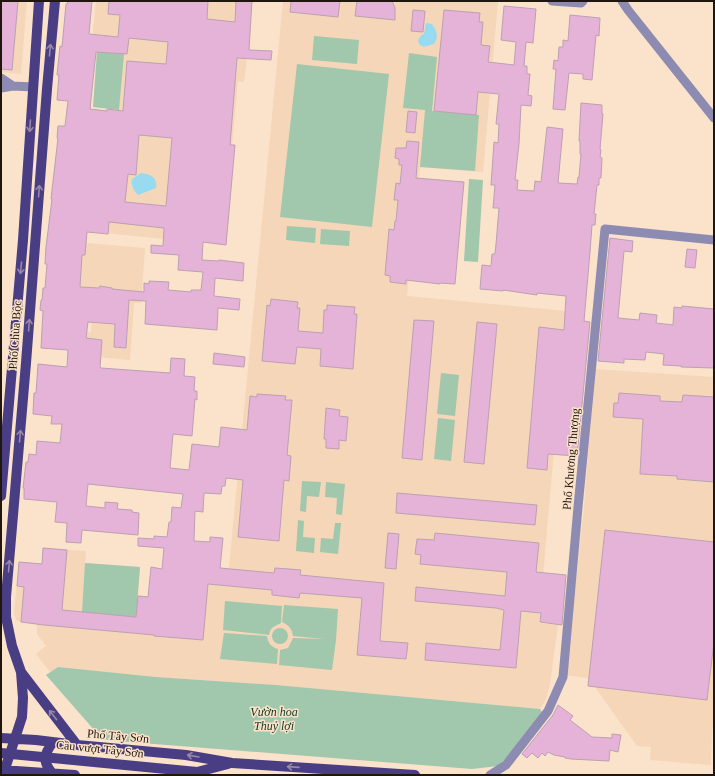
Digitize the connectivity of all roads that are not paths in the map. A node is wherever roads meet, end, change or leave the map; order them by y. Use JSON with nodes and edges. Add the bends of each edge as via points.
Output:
{"nodes":[{"id":1,"x":39,"y":1,"type":"edge"},
{"id":2,"x":55,"y":1,"type":"edge"},
{"id":3,"x":552,"y":1,"type":"edge"},
{"id":4,"x":583,"y":1,"type":"edge"},
{"id":5,"x":622,"y":1,"type":"edge"},
{"id":6,"x":1,"y":78,"type":"edge"},
{"id":7,"x":13,"y":86,"type":"junction"},
{"id":8,"x":33,"y":87,"type":"junction"},
{"id":9,"x":1,"y":88,"type":"edge"},
{"id":10,"x":47,"y":89,"type":"junction"},
{"id":11,"x":714,"y":118,"type":"edge"},
{"id":12,"x":714,"y":240,"type":"edge"},
{"id":13,"x":1,"y":496,"type":"edge"},
{"id":14,"x":21,"y":672,"type":"junction"},
{"id":15,"x":1,"y":738,"type":"edge"},
{"id":16,"x":16,"y":739,"type":"junction"},
{"id":17,"x":53,"y":742,"type":"junction"},
{"id":18,"x":77,"y":745,"type":"junction"},
{"id":19,"x":1,"y":753,"type":"edge"},
{"id":20,"x":232,"y":763,"type":"junction"},
{"id":21,"x":3,"y":772,"type":"edge"},
{"id":22,"x":197,"y":772,"type":"junction"},
{"id":23,"x":52,"y":773,"type":"junction"},
{"id":24,"x":70,"y":775,"type":"edge"},
{"id":25,"x":75,"y":775,"type":"edge"},
{"id":26,"x":208,"y":775,"type":"edge"},
{"id":27,"x":415,"y":775,"type":"edge"},
{"id":28,"x":490,"y":775,"type":"edge"}],
"edges":[{"from":1,"to":8,"type":"main road","name":"Phố Chùa Bộc"},
{"from":10,"to":2,"type":"main road","name":"Phố Chùa Bộc","one_way":true},
{"from":3,"to":4,"type":"street"},
{"from":5,"to":11,"type":"street"},
{"from":6,"to":7,"type":"street"},
{"from":7,"to":8,"type":"street"},
{"from":7,"to":9,"type":"street"},
{"from":8,"to":10,"type":"main road"},
{"from":8,"to":13,"type":"main road","name":"Phố Chùa Bộc","one_way":true},
{"from":14,"to":10,"type":"main road","name":"Phố Chùa Bộc","one_way":true,"via":[[7,625],[6,597],[40,231]]},
{"from":12,"to":28,"type":"street","name":"Phố Khương Thượng","via":[[604,229],[563,677],[548,711],[506,765]]},
{"from":14,"to":16,"type":"main road","name":"Phố Chùa Bộc","via":[[22,718]]},
{"from":18,"to":14,"type":"main road","one_way":true},
{"from":15,"to":16,"type":"main road","name":"Phố Tây Sơn"},
{"from":16,"to":17,"type":"main road","name":"Phố Tây Sơn"},
{"from":16,"to":21,"type":"main road","name":"Phố Chùa Bộc"},
{"from":17,"to":18,"type":"main road","name":"Phố Tây Sơn"},
{"from":17,"to":23,"type":"main road","via":[[46,754],[45,762]]},
{"from":20,"to":18,"type":"main road","name":"Phố Tây Sơn","one_way":true,"via":[[186,755]]},
{"from":19,"to":22,"type":"main road","name":"Cầu vượt Tây Sơn","bridge":true},
{"from":20,"to":22,"type":"main road","name":"Phố Tây Sơn"},
{"from":27,"to":20,"type":"main road","name":"Phố Tây Sơn","one_way":true},
{"from":21,"to":23,"type":"main road"},
{"from":22,"to":26,"type":"main road"},
{"from":23,"to":24,"type":"main road"},
{"from":24,"to":25,"type":"main road"}]}
